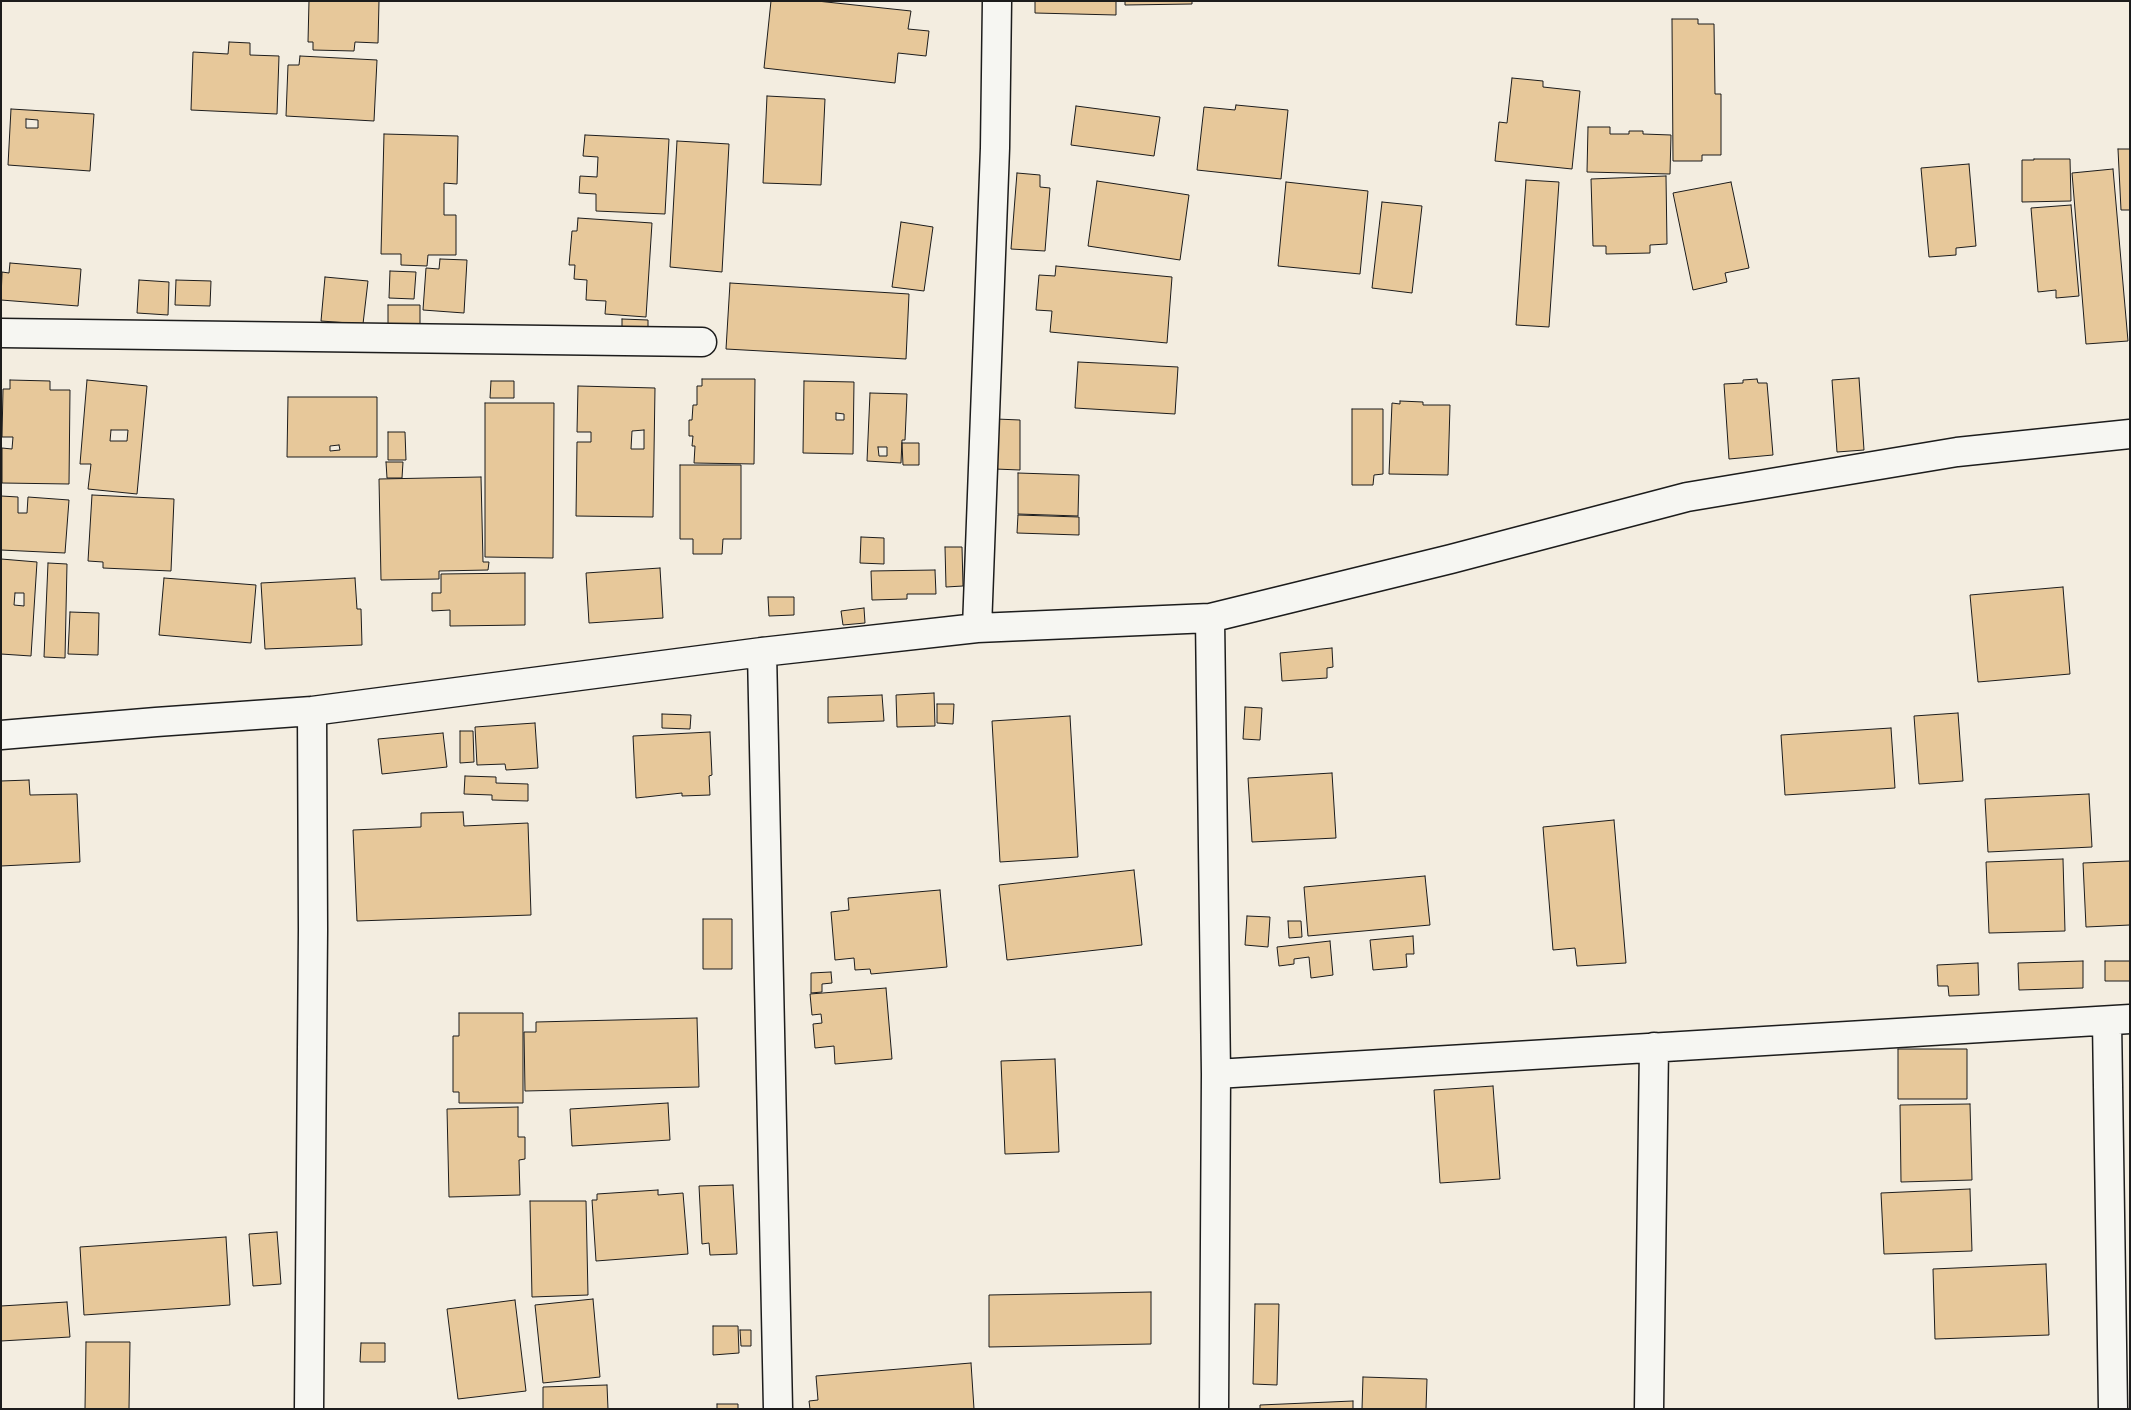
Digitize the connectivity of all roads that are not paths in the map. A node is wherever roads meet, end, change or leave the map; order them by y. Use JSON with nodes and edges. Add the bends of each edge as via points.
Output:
{"nodes":[{"id":1,"x":997,"y":1,"type":"edge"},
{"id":2,"x":1,"y":333,"type":"edge"},
{"id":3,"x":702,"y":342,"type":"dead end"},
{"id":4,"x":2130,"y":434,"type":"edge"},
{"id":5,"x":1210,"y":618,"type":"junction"},
{"id":6,"x":977,"y":628,"type":"junction"},
{"id":7,"x":762,"y":652,"type":"junction"},
{"id":8,"x":312,"y":711,"type":"junction"},
{"id":9,"x":1,"y":735,"type":"edge"},
{"id":10,"x":2118,"y":1020,"type":"edge"},
{"id":11,"x":1654,"y":1047,"type":"junction"},
{"id":12,"x":1216,"y":1074,"type":"junction"},
{"id":13,"x":309,"y":1409,"type":"edge"},
{"id":14,"x":778,"y":1409,"type":"edge"},
{"id":15,"x":1214,"y":1409,"type":"edge"},
{"id":16,"x":1649,"y":1409,"type":"edge"},
{"id":17,"x":2113,"y":1409,"type":"edge"}],
"edges":[{"from":1,"to":6,"type":"street","via":[[995,148]]},
{"from":2,"to":3,"type":"street"},
{"from":4,"to":5,"type":"street","via":[[1957,452],[1687,498]]},
{"from":5,"to":6,"type":"street"},
{"from":5,"to":12,"type":"street"},
{"from":6,"to":7,"type":"street"},
{"from":7,"to":8,"type":"street"},
{"from":7,"to":14,"type":"street"},
{"from":8,"to":9,"type":"street"},
{"from":8,"to":13,"type":"street"},
{"from":10,"to":11,"type":"street"},
{"from":10,"to":17,"type":"street"},
{"from":11,"to":12,"type":"street"},
{"from":11,"to":16,"type":"street"},
{"from":12,"to":15,"type":"street"}]}
